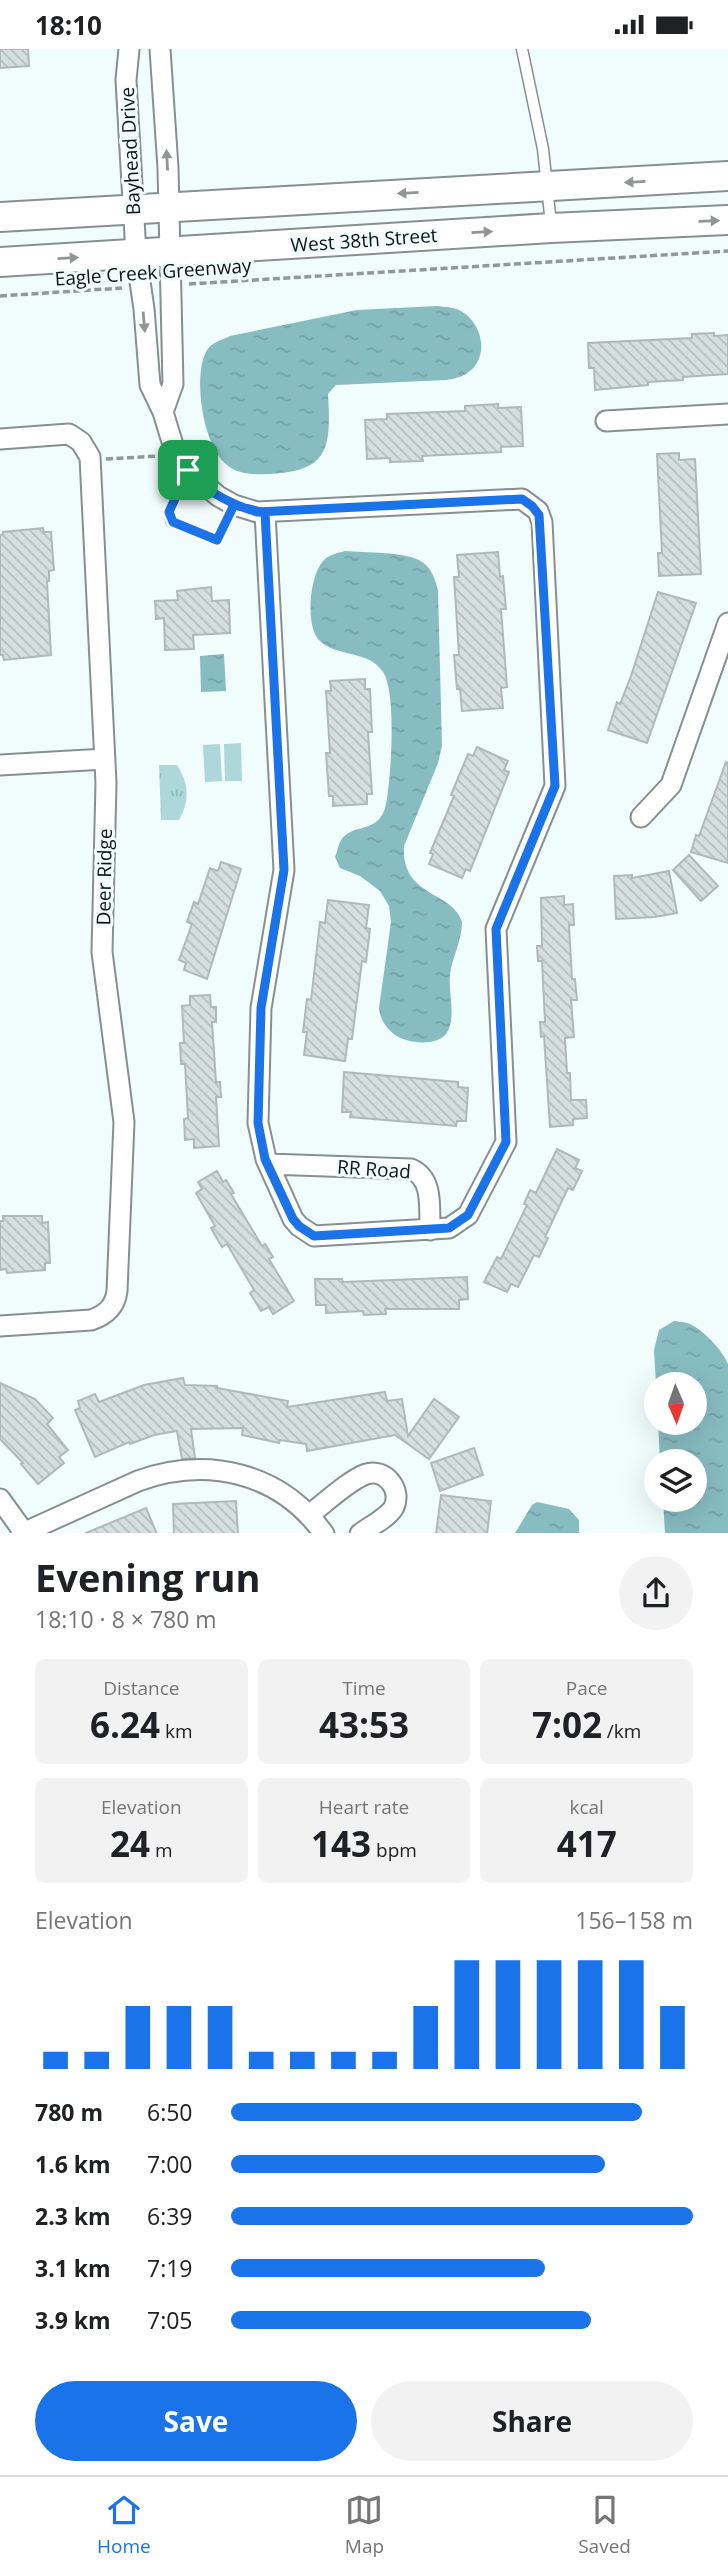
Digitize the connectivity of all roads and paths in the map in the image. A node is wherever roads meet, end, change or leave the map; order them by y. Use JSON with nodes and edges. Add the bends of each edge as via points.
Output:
{"nodes":[{"id":1,"x":130,"y":49,"type":"edge"},
{"id":2,"x":160,"y":49,"type":"edge"},
{"id":3,"x":522,"y":49,"type":"edge"},
{"id":4,"x":728,"y":176,"type":"edge"},
{"id":5,"x":548,"y":186,"type":"junction"},
{"id":6,"x":169,"y":207,"type":"junction"},
{"id":7,"x":134,"y":209,"type":"junction"},
{"id":8,"x":0,"y":217,"type":"edge"},
{"id":9,"x":728,"y":220,"type":"edge"},
{"id":10,"x":551,"y":228,"type":"junction"},
{"id":11,"x":728,"y":251,"type":"edge"},
{"id":12,"x":169,"y":253,"type":"junction"},
{"id":13,"x":136,"y":254,"type":"junction"},
{"id":14,"x":0,"y":262,"type":"edge"},
{"id":15,"x":169,"y":285,"type":"junction"},
{"id":16,"x":140,"y":286,"type":"junction"},
{"id":17,"x":0,"y":296,"type":"edge"},
{"id":18,"x":163,"y":412,"type":"junction"},
{"id":19,"x":728,"y":414,"type":"edge"},
{"id":20,"x":606,"y":421,"type":"dead end"},
{"id":21,"x":0,"y":439,"type":"edge"},
{"id":22,"x":86,"y":451,"type":"junction"},
{"id":23,"x":177,"y":453,"type":"junction"},
{"id":24,"x":188,"y":470,"type":"junction"},
{"id":25,"x":234,"y":505,"type":"junction"},
{"id":26,"x":265,"y":513,"type":"junction"},
{"id":27,"x":728,"y":623,"type":"edge"},
{"id":28,"x":105,"y":759,"type":"junction"},
{"id":29,"x":0,"y":765,"type":"edge"},
{"id":30,"x":641,"y":817,"type":"dead end"},
{"id":31,"x":268,"y":1164,"type":"junction"},
{"id":32,"x":430,"y":1230,"type":"junction"},
{"id":33,"x":0,"y":1326,"type":"edge"},
{"id":34,"x":0,"y":1499,"type":"edge"},
{"id":35,"x":309,"y":1515,"type":"junction"},
{"id":36,"x":22,"y":1532,"type":"edge"},
{"id":37,"x":323,"y":1533,"type":"edge"},
{"id":38,"x":361,"y":1533,"type":"edge"}],
"edges":[{"from":1,"to":7,"type":"street","name":"Bayhead Drive","via":[[126,80]]},
{"from":6,"to":2,"type":"street","name":"Bayhead Drive","one_way":true},
{"from":3,"to":5,"type":"lane"},
{"from":4,"to":5,"type":"main road","one_way":true},
{"from":5,"to":6,"type":"main road","one_way":true},
{"from":5,"to":10,"type":"lane"},
{"from":6,"to":7,"type":"main road"},
{"from":6,"to":12,"type":"street","name":"Bayhead Drive"},
{"from":7,"to":8,"type":"main road"},
{"from":7,"to":13,"type":"street","name":"Bayhead Drive"},
{"from":10,"to":9,"type":"main road","name":"West 38th Street","one_way":true},
{"from":12,"to":10,"type":"main road","name":"West 38th Street","one_way":true},
{"from":11,"to":15,"type":"path","name":"Eagle Creek Greenway"},
{"from":12,"to":13,"type":"main road","name":"West 38th Street"},
{"from":12,"to":15,"type":"street","name":"Bayhead Drive"},
{"from":14,"to":13,"type":"main road","name":"West 38th Street","one_way":true},
{"from":13,"to":16,"type":"street","name":"Bayhead Drive"},
{"from":15,"to":18,"type":"street","name":"Bayhead Drive","via":[[173,384]]},
{"from":16,"to":17,"type":"path","name":"Eagle Creek Greenway"},
{"from":16,"to":18,"type":"street","name":"Bayhead Drive","one_way":true,"via":[[149,385]]},
{"from":18,"to":23,"type":"street","name":"Bayhead Drive"},
{"from":19,"to":20,"type":"street"},
{"from":21,"to":22,"type":"street","via":[[69,434]]},
{"from":22,"to":23,"type":"path","via":[[149,458]]},
{"from":22,"to":28,"type":"street","name":"Deer Ridge"},
{"from":23,"to":24,"type":"street","name":"Bayhead Drive"},
{"from":24,"to":25,"type":"street","name":"Bayhead Drive"},
{"from":24,"to":25,"type":"lane","via":[[169,512],[173,522],[217,540]]},
{"from":25,"to":26,"type":"street"},
{"from":26,"to":31,"type":"street","via":[[284,870],[261,1008],[258,1123]]},
{"from":26,"to":32,"type":"street","via":[[522,499],[538,511],[541,522],[555,786],[496,929],[506,1142],[468,1215],[449,1228]]},
{"from":27,"to":30,"type":"street","via":[[671,785]]},
{"from":28,"to":29,"type":"street"},
{"from":28,"to":33,"type":"street","name":"Deer Ridge","via":[[102,952],[124,1122],[117,1295],[108,1311],[91,1320]]},
{"from":31,"to":32,"type":"street","via":[[293,1219],[314,1236]]},
{"from":31,"to":32,"type":"street","name":"RR Road","via":[[411,1169],[426,1182]]},
{"from":34,"to":36,"type":"street"},
{"from":35,"to":36,"type":"street","via":[[289,1498],[236,1472],[190,1468],[138,1481]]},
{"from":35,"to":37,"type":"street"},
{"from":35,"to":38,"type":"street","via":[[359,1478],[377,1473],[393,1484],[395,1504]]}]}
